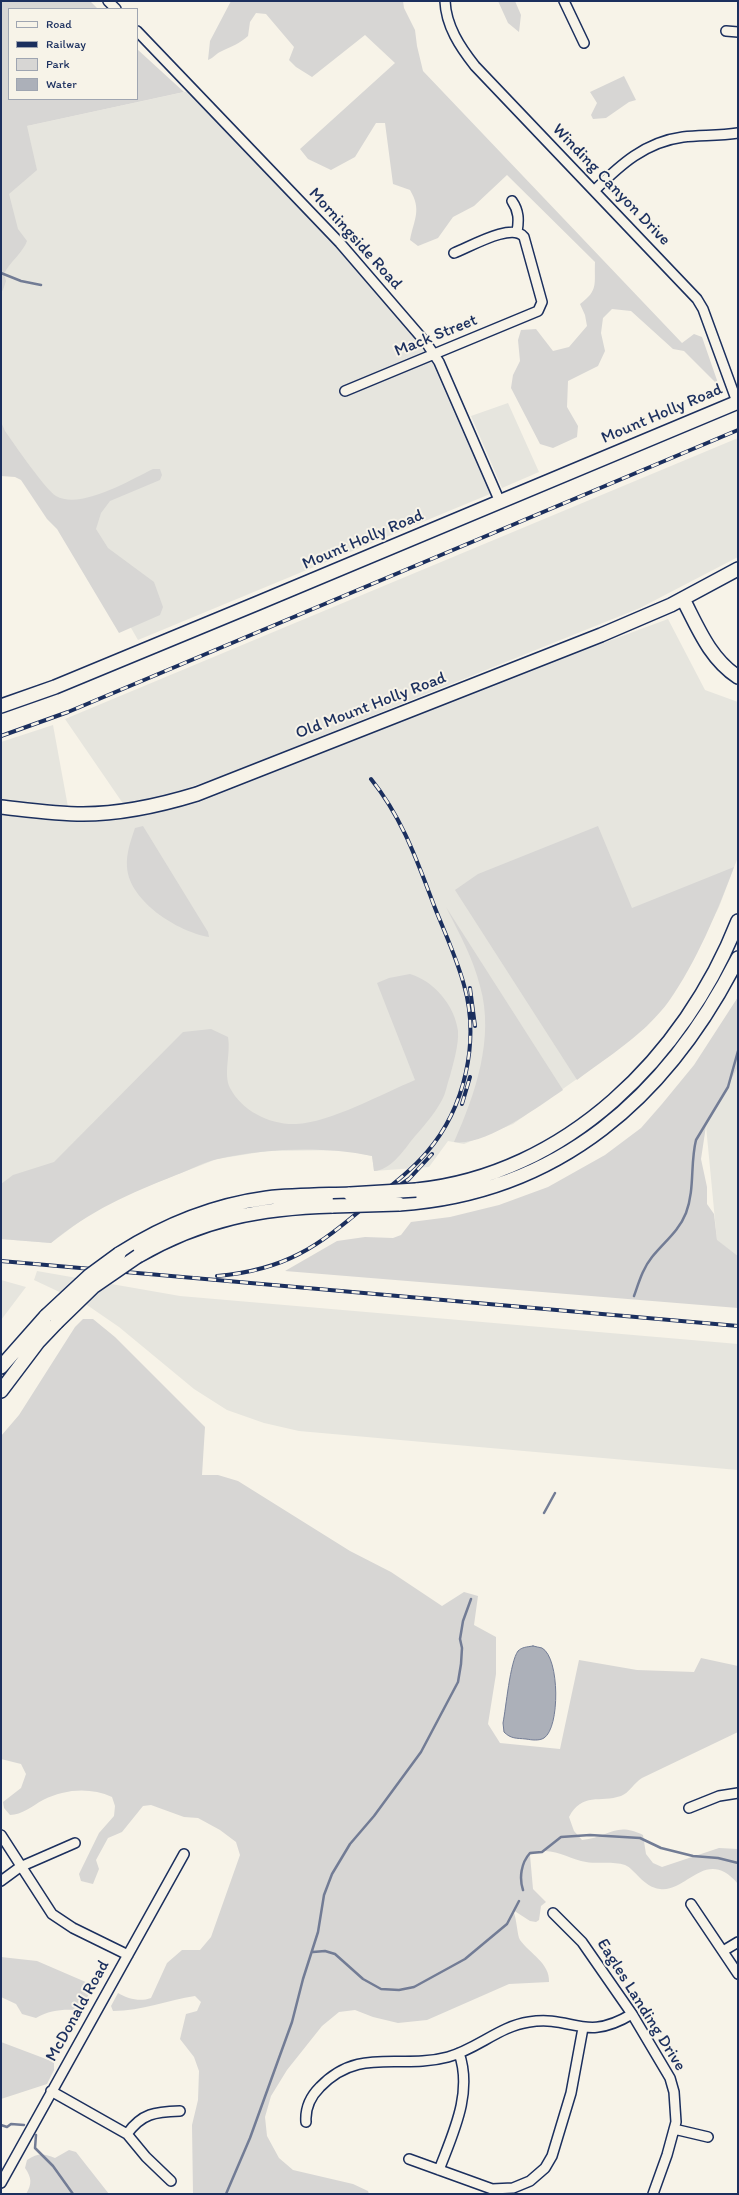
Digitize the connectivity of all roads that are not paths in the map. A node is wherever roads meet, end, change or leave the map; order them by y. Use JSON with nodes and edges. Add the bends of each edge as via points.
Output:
{"nodes":[{"id":1,"x":445,"y":1,"type":"edge"},
{"id":2,"x":564,"y":1,"type":"edge"},
{"id":3,"x":726,"y":31,"type":"dead end"},
{"id":4,"x":138,"y":32,"type":"edge"},
{"id":5,"x":738,"y":32,"type":"edge"},
{"id":6,"x":584,"y":43,"type":"dead end"},
{"id":7,"x":738,"y":133,"type":"edge"},
{"id":8,"x":595,"y":190,"type":"junction"},
{"id":9,"x":512,"y":201,"type":"dead end"},
{"id":10,"x":517,"y":232,"type":"junction"},
{"id":11,"x":454,"y":253,"type":"dead end"},
{"id":12,"x":434,"y":354,"type":"junction"},
{"id":13,"x":345,"y":391,"type":"dead end"},
{"id":14,"x":738,"y":402,"type":"edge"},
{"id":15,"x":500,"y":502,"type":"junction"},
{"id":16,"x":738,"y":570,"type":"edge"},
{"id":17,"x":683,"y":599,"type":"junction"},
{"id":18,"x":738,"y":677,"type":"edge"},
{"id":19,"x":1,"y":706,"type":"edge"},
{"id":20,"x":1,"y":807,"type":"edge"},
{"id":21,"x":738,"y":922,"type":"edge"},
{"id":22,"x":738,"y":958,"type":"edge"},
{"id":23,"x":51,"y":1319,"type":"junction"},
{"id":24,"x":1,"y":1367,"type":"edge"},
{"id":25,"x":1,"y":1391,"type":"edge"},
{"id":26,"x":738,"y":1793,"type":"edge"},
{"id":27,"x":689,"y":1808,"type":"dead end"},
{"id":28,"x":1,"y":1835,"type":"edge"},
{"id":29,"x":75,"y":1843,"type":"dead end"},
{"id":30,"x":184,"y":1854,"type":"dead end"},
{"id":31,"x":20,"y":1867,"type":"junction"},
{"id":32,"x":1,"y":1881,"type":"edge"},
{"id":33,"x":691,"y":1904,"type":"dead end"},
{"id":34,"x":553,"y":1913,"type":"dead end"},
{"id":35,"x":738,"y":1942,"type":"edge"},
{"id":36,"x":723,"y":1951,"type":"junction"},
{"id":37,"x":128,"y":1954,"type":"junction"},
{"id":38,"x":738,"y":1974,"type":"edge"},
{"id":39,"x":632,"y":2014,"type":"junction"},
{"id":40,"x":583,"y":2028,"type":"junction"},
{"id":41,"x":459,"y":2053,"type":"junction"},
{"id":42,"x":51,"y":2091,"type":"junction"},
{"id":43,"x":180,"y":2111,"type":"dead end"},
{"id":44,"x":306,"y":2122,"type":"dead end"},
{"id":45,"x":674,"y":2129,"type":"junction"},
{"id":46,"x":127,"y":2134,"type":"junction"},
{"id":47,"x":708,"y":2137,"type":"dead end"},
{"id":48,"x":408,"y":2159,"type":"dead end"},
{"id":49,"x":439,"y":2170,"type":"junction"},
{"id":50,"x":171,"y":2182,"type":"dead end"},
{"id":51,"x":1,"y":2183,"type":"edge"},
{"id":52,"x":653,"y":2194,"type":"edge"}],
"edges":[{"from":1,"to":8,"type":"street","name":"Winding Canyon Drive","via":[[448,20],[462,51]]},
{"from":2,"to":6,"type":"street"},
{"from":3,"to":5,"type":"street"},
{"from":4,"to":12,"type":"street","name":"Morningside Road","via":[[340,243]]},
{"from":7,"to":8,"type":"street","via":[[714,137],[683,137],[658,142],[623,163]]},
{"from":8,"to":14,"type":"street","name":"Winding Canyon Drive","via":[[697,299]]},
{"from":9,"to":10,"type":"street","via":[[519,220]]},
{"from":10,"to":11,"type":"street","via":[[503,233]]},
{"from":10,"to":12,"type":"street","name":"Mack Street","via":[[524,237],[542,302],[538,311]]},
{"from":12,"to":13,"type":"street","name":"Mack Street"},
{"from":12,"to":15,"type":"street","name":"Morningside Road"},
{"from":14,"to":15,"type":"main road","name":"Mount Holly Road"},
{"from":15,"to":19,"type":"main road","name":"Mount Holly Road","via":[[55,687]]},
{"from":16,"to":17,"type":"main road","name":"Old Mount Holly Road"},
{"from":17,"to":18,"type":"main road","via":[[707,646],[720,663]]},
{"from":17,"to":20,"type":"main road","name":"Old Mount Holly Road","via":[[601,635],[212,789],[183,798],[117,812],[82,814]]},
{"from":21,"to":23,"type":"main road","bridge":true,"via":[[702,993],[673,1037],[635,1081],[597,1116],[562,1139],[502,1169],[448,1186],[350,1194],[281,1196],[200,1215],[158,1232],[119,1254],[89,1276]]},
{"from":22,"to":23,"type":"main road","bridge":true,"via":[[714,1001],[655,1083],[595,1136],[553,1161],[499,1185],[446,1198],[399,1204],[278,1208],[234,1217],[188,1231],[138,1256]]},
{"from":23,"to":24,"type":"main road"},
{"from":23,"to":25,"type":"main road","via":[[38,1342]]},
{"from":26,"to":27,"type":"street","via":[[719,1796]]},
{"from":28,"to":31,"type":"street"},
{"from":29,"to":31,"type":"street"},
{"from":30,"to":37,"type":"street","name":"McDonald Road"},
{"from":31,"to":32,"type":"street"},
{"from":31,"to":37,"type":"street","via":[[52,1914],[73,1928]]},
{"from":33,"to":36,"type":"street"},
{"from":34,"to":39,"type":"street","name":"Eagles Landing Drive","via":[[582,1942]]},
{"from":35,"to":36,"type":"street"},
{"from":36,"to":38,"type":"street"},
{"from":37,"to":42,"type":"street","name":"McDonald Road"},
{"from":39,"to":40,"type":"street","via":[[604,2027]]},
{"from":39,"to":45,"type":"street","name":"Eagles Landing Drive","via":[[670,2078],[676,2105]]},
{"from":40,"to":41,"type":"street","via":[[555,2022],[524,2023]]},
{"from":40,"to":49,"type":"street","via":[[563,2122],[552,2156],[541,2173],[525,2184],[501,2190],[482,2186]]},
{"from":41,"to":44,"type":"street","via":[[420,2062],[372,2061],[346,2067],[317,2089],[308,2104]]},
{"from":41,"to":49,"type":"street","via":[[464,2076],[462,2103]]},
{"from":42,"to":46,"type":"street"},
{"from":42,"to":51,"type":"street","name":"McDonald Road"},
{"from":43,"to":46,"type":"street","via":[[148,2114]]},
{"from":45,"to":47,"type":"street"},
{"from":45,"to":52,"type":"street","name":"Eagles Landing Drive"},
{"from":46,"to":50,"type":"street"},
{"from":48,"to":49,"type":"street"}]}
